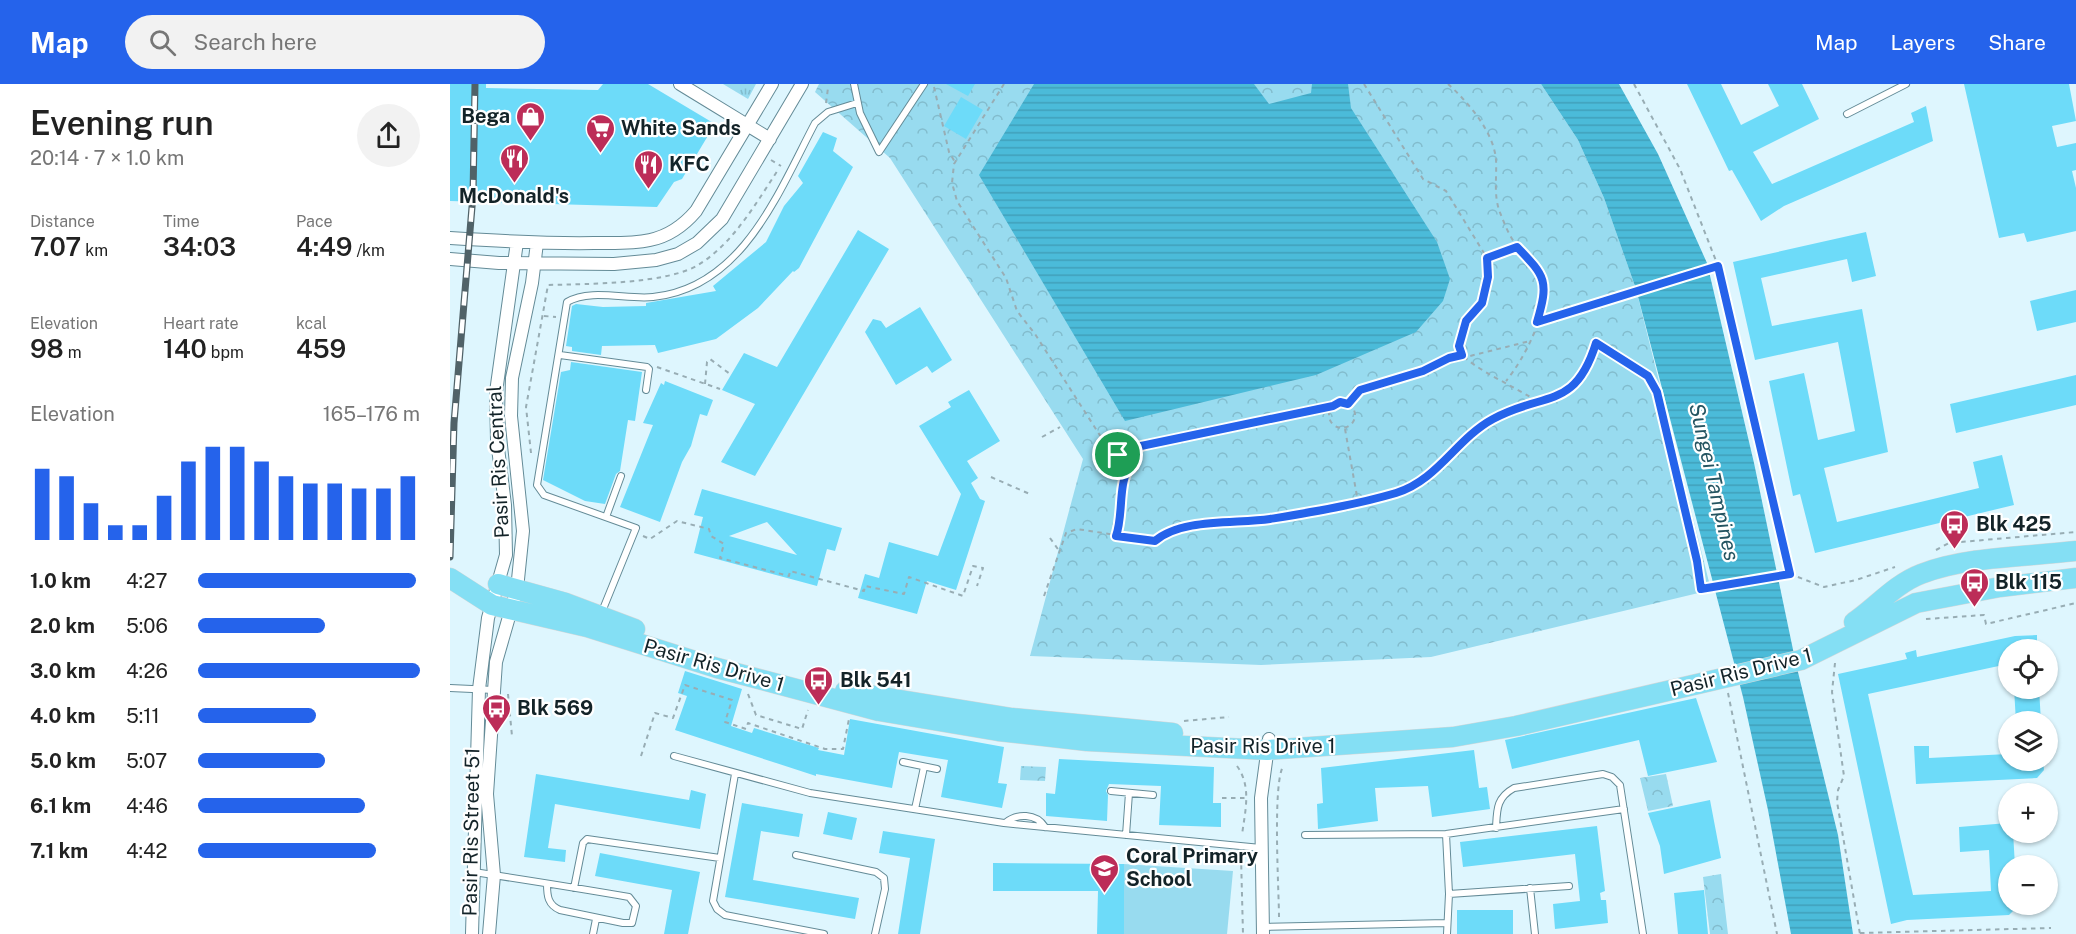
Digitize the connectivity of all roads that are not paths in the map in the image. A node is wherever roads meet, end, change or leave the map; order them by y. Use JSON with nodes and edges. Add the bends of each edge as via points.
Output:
{"nodes":[{"id":1,"x":680,"y":84,"type":"edge"},
{"id":2,"x":772,"y":84,"type":"edge"},
{"id":3,"x":802,"y":84,"type":"edge"},
{"id":4,"x":854,"y":84,"type":"edge"},
{"id":5,"x":924,"y":84,"type":"edge"},
{"id":6,"x":1906,"y":84,"type":"edge"},
{"id":7,"x":857,"y":103,"type":"junction"},
{"id":8,"x":1847,"y":114,"type":"dead end"},
{"id":9,"x":747,"y":125,"type":"junction"},
{"id":10,"x":770,"y":139,"type":"junction"},
{"id":11,"x":450,"y":238,"type":"edge"},
{"id":12,"x":517,"y":242,"type":"junction"},
{"id":13,"x":537,"y":243,"type":"junction"},
{"id":14,"x":450,"y":259,"type":"edge"},
{"id":15,"x":514,"y":263,"type":"junction"},
{"id":16,"x":534,"y":264,"type":"junction"},
{"id":17,"x":560,"y":355,"type":"junction"},
{"id":18,"x":646,"y":390,"type":"dead end"},
{"id":19,"x":621,"y":476,"type":"dead end"},
{"id":20,"x":606,"y":517,"type":"junction"},
{"id":21,"x":2076,"y":551,"type":"edge"},
{"id":22,"x":450,"y":578,"type":"edge"},
{"id":23,"x":2076,"y":578,"type":"edge"},
{"id":24,"x":508,"y":587,"type":"junction"},
{"id":25,"x":502,"y":608,"type":"junction"},
{"id":26,"x":600,"y":616,"type":"junction"},
{"id":27,"x":1800,"y":657,"type":"junction"},
{"id":28,"x":450,"y":688,"type":"edge"},
{"id":29,"x":479,"y":689,"type":"junction"},
{"id":30,"x":501,"y":690,"type":"junction"},
{"id":31,"x":1268,"y":744,"type":"junction"},
{"id":32,"x":674,"y":756,"type":"dead end"},
{"id":33,"x":903,"y":762,"type":"dead end"},
{"id":34,"x":924,"y":767,"type":"junction"},
{"id":35,"x":937,"y":769,"type":"dead end"},
{"id":36,"x":735,"y":774,"type":"junction"},
{"id":37,"x":1111,"y":791,"type":"dead end"},
{"id":38,"x":1129,"y":793,"type":"junction"},
{"id":39,"x":1153,"y":795,"type":"dead end"},
{"id":40,"x":915,"y":809,"type":"junction"},
{"id":41,"x":1624,"y":809,"type":"junction"},
{"id":42,"x":1496,"y":828,"type":"junction"},
{"id":43,"x":1446,"y":834,"type":"junction"},
{"id":44,"x":1126,"y":835,"type":"junction"},
{"id":45,"x":1305,"y":835,"type":"dead end"},
{"id":46,"x":1261,"y":848,"type":"junction"},
{"id":47,"x":796,"y":855,"type":"dead end"},
{"id":48,"x":720,"y":858,"type":"junction"},
{"id":49,"x":474,"y":873,"type":"junction"},
{"id":50,"x":494,"y":876,"type":"junction"},
{"id":51,"x":547,"y":884,"type":"junction"},
{"id":52,"x":1569,"y":886,"type":"dead end"},
{"id":53,"x":574,"y":888,"type":"junction"},
{"id":54,"x":1530,"y":888,"type":"junction"},
{"id":55,"x":1449,"y":894,"type":"junction"},
{"id":56,"x":596,"y":919,"type":"junction"},
{"id":57,"x":1447,"y":923,"type":"junction"},
{"id":58,"x":1263,"y":931,"type":"edge"},
{"id":59,"x":806,"y":932,"type":"edge"},
{"id":60,"x":472,"y":934,"type":"edge"},
{"id":61,"x":489,"y":934,"type":"edge"},
{"id":62,"x":593,"y":934,"type":"edge"},
{"id":63,"x":824,"y":934,"type":"edge"},
{"id":64,"x":875,"y":934,"type":"edge"},
{"id":65,"x":1447,"y":934,"type":"edge"},
{"id":66,"x":1535,"y":934,"type":"edge"},
{"id":67,"x":1643,"y":934,"type":"edge"}],
"edges":[{"from":1,"to":9,"type":"street"},
{"from":2,"to":9,"type":"street"},
{"from":3,"to":10,"type":"street"},
{"from":4,"to":7,"type":"lane"},
{"from":5,"to":7,"type":"lane","via":[[879,152]]},
{"from":6,"to":8,"type":"lane"},
{"from":7,"to":17,"type":"lane","via":[[828,112],[815,123],[762,221],[738,254],[711,276],[678,291],[654,297],[574,298],[564,309]]},
{"from":9,"to":10,"type":"street"},
{"from":9,"to":13,"type":"street","via":[[696,211],[669,234],[625,243]]},
{"from":10,"to":16,"type":"street","via":[[722,219],[697,243],[678,254],[614,264]]},
{"from":11,"to":12,"type":"street"},
{"from":12,"to":13,"type":"street"},
{"from":12,"to":15,"type":"street","name":"Pasir Ris Central"},
{"from":13,"to":16,"type":"street","name":"Pasir Ris Central"},
{"from":14,"to":15,"type":"street"},
{"from":15,"to":16,"type":"street"},
{"from":15,"to":24,"type":"street","name":"Pasir Ris Central","via":[[496,392]]},
{"from":16,"to":24,"type":"street","name":"Pasir Ris Central","via":[[512,378],[511,416],[523,531]]},
{"from":17,"to":18,"type":"lane","via":[[648,368]]},
{"from":17,"to":20,"type":"lane","via":[[537,485],[544,495]]},
{"from":19,"to":20,"type":"lane"},
{"from":20,"to":26,"type":"lane","via":[[636,528]]},
{"from":21,"to":27,"type":"main road","name":"Pasir Ris Drive 1","via":[[1961,564],[1920,574]]},
{"from":22,"to":25,"type":"main road","name":"Pasir Ris Drive 1"},
{"from":23,"to":27,"type":"main road","name":"Pasir Ris Drive 1","via":[[1916,603]]},
{"from":24,"to":25,"type":"street","name":"Pasir Ris Street 51"},
{"from":24,"to":25,"type":"street","name":"Pasir Ris Street 51"},
{"from":24,"to":26,"type":"main road","name":"Pasir Ris Drive 1"},
{"from":25,"to":29,"type":"street","name":"Pasir Ris Street 51"},
{"from":25,"to":30,"type":"street","name":"Pasir Ris Street 51","via":[[496,662]]},
{"from":25,"to":31,"type":"main road","name":"Pasir Ris Drive 1","via":[[587,627],[717,668],[879,711],[1087,741]]},
{"from":26,"to":31,"type":"main road","name":"Pasir Ris Drive 1","via":[[716,657],[838,689],[1054,723]]},
{"from":27,"to":31,"type":"main road","name":"Pasir Ris Drive 1","via":[[1723,678],[1453,737]]},
{"from":28,"to":29,"type":"lane"},
{"from":29,"to":30,"type":"lane"},
{"from":29,"to":49,"type":"street","name":"Pasir Ris Street 51"},
{"from":30,"to":50,"type":"street","name":"Pasir Ris Street 51","via":[[488,794]]},
{"from":31,"to":46,"type":"street","via":[[1261,798]]},
{"from":32,"to":36,"type":"lane"},
{"from":33,"to":34,"type":"lane"},
{"from":34,"to":35,"type":"lane"},
{"from":34,"to":40,"type":"lane"},
{"from":36,"to":40,"type":"lane","via":[[810,793]]},
{"from":36,"to":48,"type":"lane"},
{"from":37,"to":38,"type":"lane"},
{"from":38,"to":39,"type":"lane"},
{"from":38,"to":44,"type":"lane"},
{"from":40,"to":44,"type":"lane","via":[[1004,823]]},
{"from":41,"to":42,"type":"lane"},
{"from":41,"to":42,"type":"lane","via":[[1620,785],[1603,774],[1514,788],[1504,793],[1497,805]]},
{"from":41,"to":67,"type":"lane"},
{"from":42,"to":43,"type":"lane"},
{"from":43,"to":45,"type":"lane"},
{"from":43,"to":55,"type":"lane"},
{"from":44,"to":46,"type":"lane"},
{"from":46,"to":58,"type":"street"},
{"from":47,"to":64,"type":"lane","via":[[876,872],[884,878]]},
{"from":48,"to":53,"type":"lane","via":[[587,839]]},
{"from":48,"to":59,"type":"lane","via":[[713,901],[717,909],[725,915]]},
{"from":49,"to":50,"type":"lane"},
{"from":49,"to":60,"type":"street","name":"Pasir Ris Street 51"},
{"from":50,"to":51,"type":"lane"},
{"from":50,"to":61,"type":"street","name":"Pasir Ris Street 51"},
{"from":51,"to":53,"type":"lane"},
{"from":51,"to":56,"type":"lane","via":[[553,907]]},
{"from":52,"to":54,"type":"lane"},
{"from":53,"to":56,"type":"lane","via":[[628,897],[636,906],[632,923]]},
{"from":54,"to":55,"type":"lane"},
{"from":54,"to":66,"type":"lane"},
{"from":55,"to":57,"type":"lane"},
{"from":56,"to":62,"type":"lane"},
{"from":57,"to":58,"type":"lane"},
{"from":57,"to":65,"type":"lane"},
{"from":59,"to":63,"type":"lane"}]}
